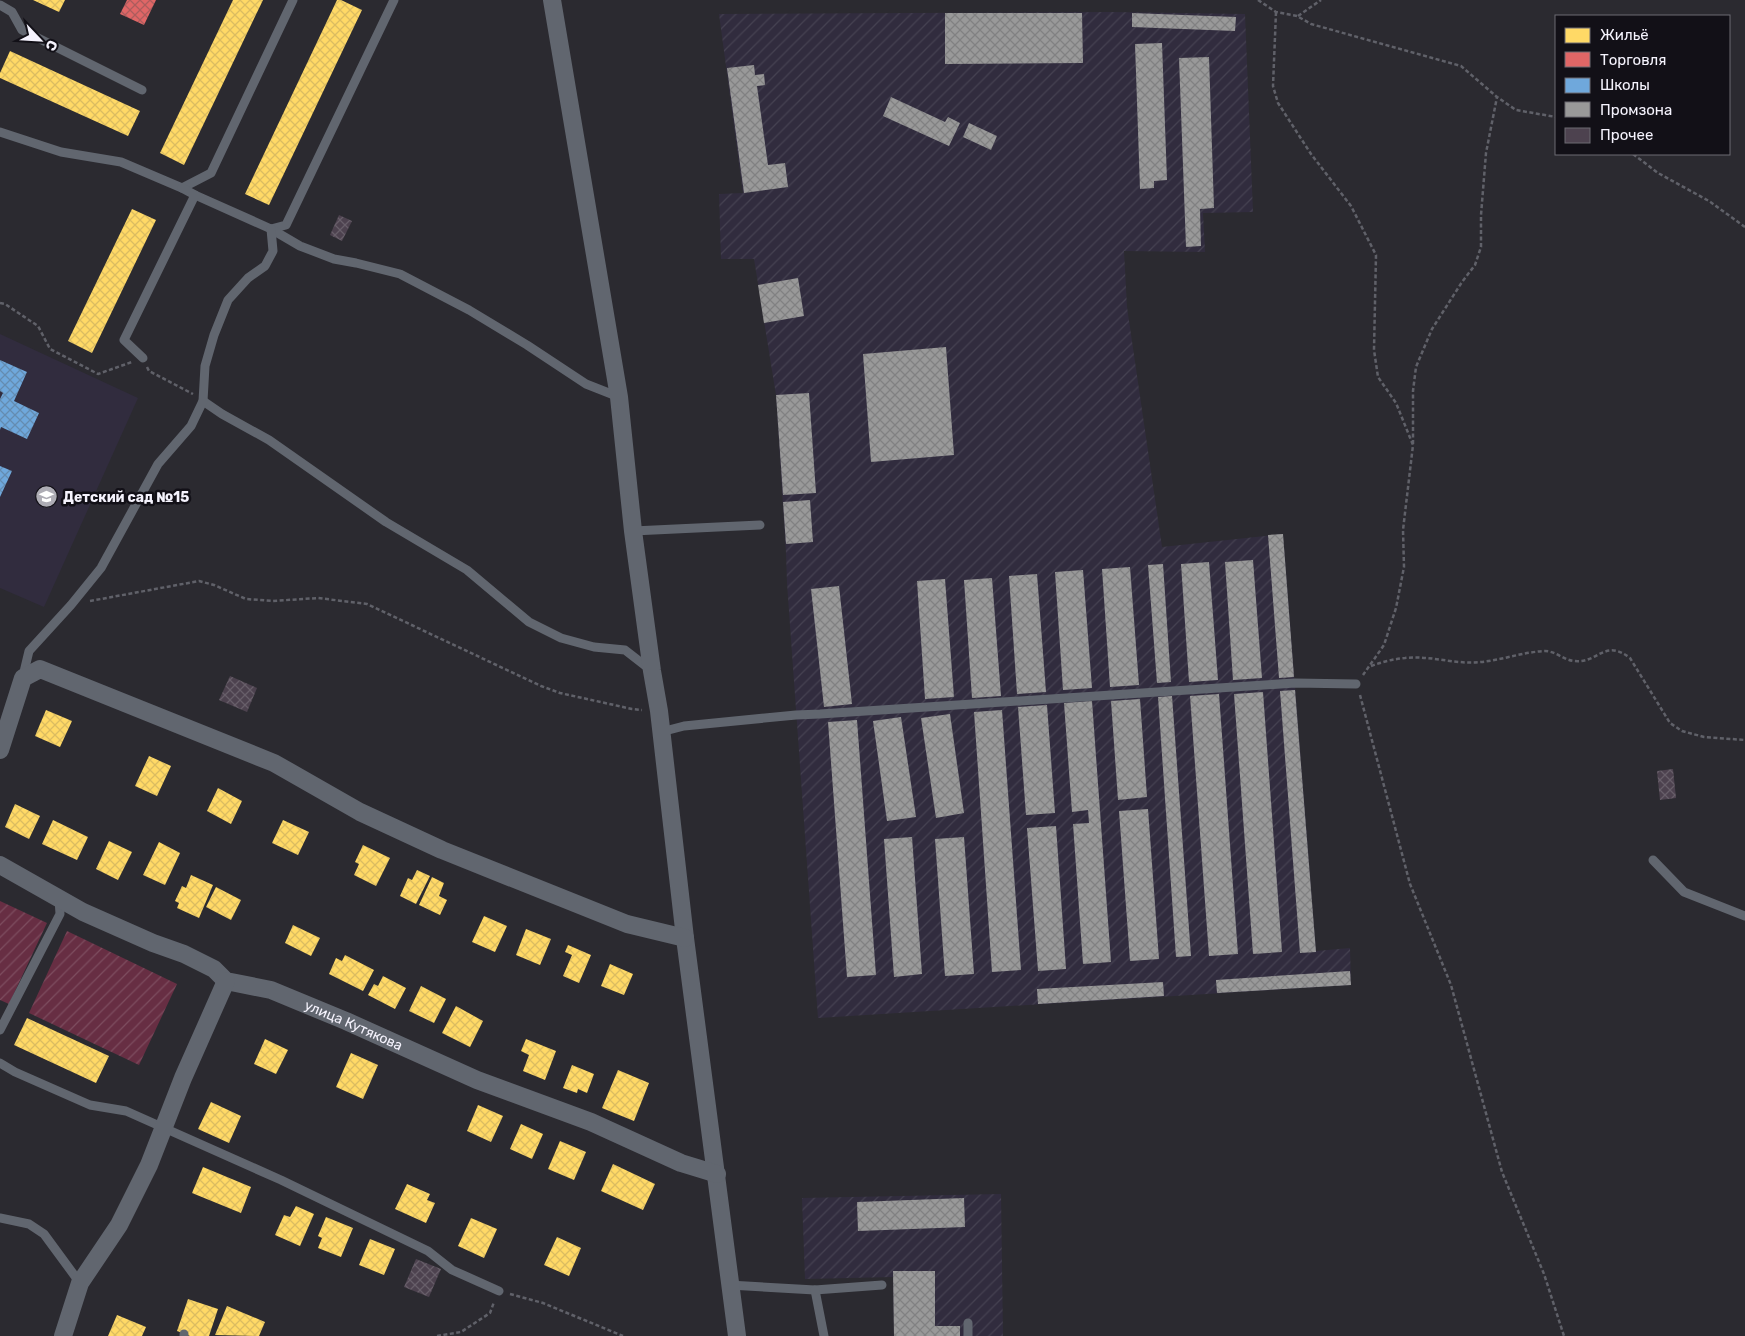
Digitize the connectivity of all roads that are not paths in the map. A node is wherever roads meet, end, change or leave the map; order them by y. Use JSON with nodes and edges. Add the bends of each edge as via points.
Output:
{"nodes":[{"id":1,"x":293,"y":0,"type":"edge"},
{"id":2,"x":394,"y":0,"type":"edge"},
{"id":3,"x":552,"y":0,"type":"edge"},
{"id":4,"x":0,"y":5,"type":"edge"},
{"id":5,"x":142,"y":90,"type":"dead end"},
{"id":6,"x":0,"y":132,"type":"edge"},
{"id":7,"x":182,"y":188,"type":"junction"},
{"id":8,"x":195,"y":195,"type":"junction"},
{"id":9,"x":271,"y":229,"type":"junction"},
{"id":10,"x":143,"y":358,"type":"road end"},
{"id":11,"x":619,"y":397,"type":"junction"},
{"id":12,"x":203,"y":401,"type":"junction"},
{"id":13,"x":760,"y":525,"type":"dead end"},
{"id":14,"x":633,"y":531,"type":"junction"},
{"id":15,"x":652,"y":671,"type":"junction"},
{"id":16,"x":23,"y":678,"type":"junction"},
{"id":17,"x":1356,"y":684,"type":"road end"},
{"id":18,"x":661,"y":732,"type":"junction"},
{"id":19,"x":0,"y":750,"type":"edge"},
{"id":20,"x":1653,"y":860,"type":"dead end"},
{"id":21,"x":0,"y":865,"type":"edge"},
{"id":22,"x":59,"y":899,"type":"junction"},
{"id":23,"x":1745,"y":916,"type":"edge"},
{"id":24,"x":685,"y":938,"type":"junction"},
{"id":25,"x":226,"y":981,"type":"junction"},
{"id":26,"x":0,"y":1030,"type":"edge"},
{"id":27,"x":0,"y":1062,"type":"edge"},
{"id":28,"x":164,"y":1128,"type":"junction"},
{"id":29,"x":717,"y":1174,"type":"junction"},
{"id":30,"x":0,"y":1218,"type":"edge"},
{"id":31,"x":80,"y":1283,"type":"junction"},
{"id":32,"x":729,"y":1285,"type":"junction"},
{"id":33,"x":882,"y":1285,"type":"dead end"},
{"id":34,"x":815,"y":1290,"type":"junction"},
{"id":35,"x":499,"y":1292,"type":"road end"},
{"id":36,"x":968,"y":1323,"type":"dead end"},
{"id":37,"x":63,"y":1336,"type":"edge"},
{"id":38,"x":737,"y":1336,"type":"edge"},
{"id":39,"x":824,"y":1336,"type":"edge"},
{"id":40,"x":968,"y":1336,"type":"edge"}],
"edges":[{"from":1,"to":7,"type":"lane","via":[[211,173]]},
{"from":2,"to":9,"type":"lane","via":[[286,224]]},
{"from":3,"to":11,"type":"street"},
{"from":4,"to":5,"type":"lane","via":[[12,12],[22,30]]},
{"from":6,"to":7,"type":"lane","via":[[61,152],[121,162]]},
{"from":7,"to":8,"type":"lane"},
{"from":8,"to":9,"type":"lane"},
{"from":8,"to":10,"type":"lane","via":[[124,340]]},
{"from":9,"to":11,"type":"lane","via":[[300,246],[334,259],[400,274],[469,310],[586,384]]},
{"from":9,"to":12,"type":"lane","via":[[273,251],[265,266],[248,278],[228,300],[214,335],[205,366]]},
{"from":11,"to":14,"type":"street"},
{"from":12,"to":15,"type":"lane","via":[[269,440],[386,522],[467,570],[529,622],[561,638],[625,650]]},
{"from":12,"to":16,"type":"lane","via":[[191,426],[158,464],[101,568],[30,651]]},
{"from":13,"to":14,"type":"lane"},
{"from":14,"to":15,"type":"street"},
{"from":15,"to":18,"type":"street"},
{"from":16,"to":19,"type":"street"},
{"from":16,"to":24,"type":"street","via":[[40,669],[274,763],[360,812],[442,850],[627,924]]},
{"from":17,"to":18,"type":"lane","via":[[1295,683],[796,715],[684,726]]},
{"from":18,"to":24,"type":"street"},
{"from":20,"to":23,"type":"lane","via":[[1684,892]]},
{"from":21,"to":22,"type":"street","name":"улица Кутякова"},
{"from":22,"to":25,"type":"street","name":"улица Кутякова","via":[[184,954],[214,969]]},
{"from":22,"to":26,"type":"lane","via":[[60,914]]},
{"from":24,"to":29,"type":"street"},
{"from":25,"to":28,"type":"street"},
{"from":25,"to":29,"type":"street","name":"улица Кутякова","via":[[271,990],[477,1080],[591,1122],[682,1163]]},
{"from":27,"to":28,"type":"lane","via":[[15,1072],[90,1105],[126,1111]]},
{"from":28,"to":31,"type":"street","via":[[119,1225]]},
{"from":28,"to":35,"type":"lane","via":[[428,1251],[452,1270]]},
{"from":29,"to":32,"type":"street"},
{"from":30,"to":31,"type":"lane","via":[[30,1224],[44,1234]]},
{"from":31,"to":37,"type":"street"},
{"from":32,"to":34,"type":"lane"},
{"from":32,"to":38,"type":"street"},
{"from":33,"to":34,"type":"lane"},
{"from":34,"to":39,"type":"lane"},
{"from":36,"to":40,"type":"lane"}]}
